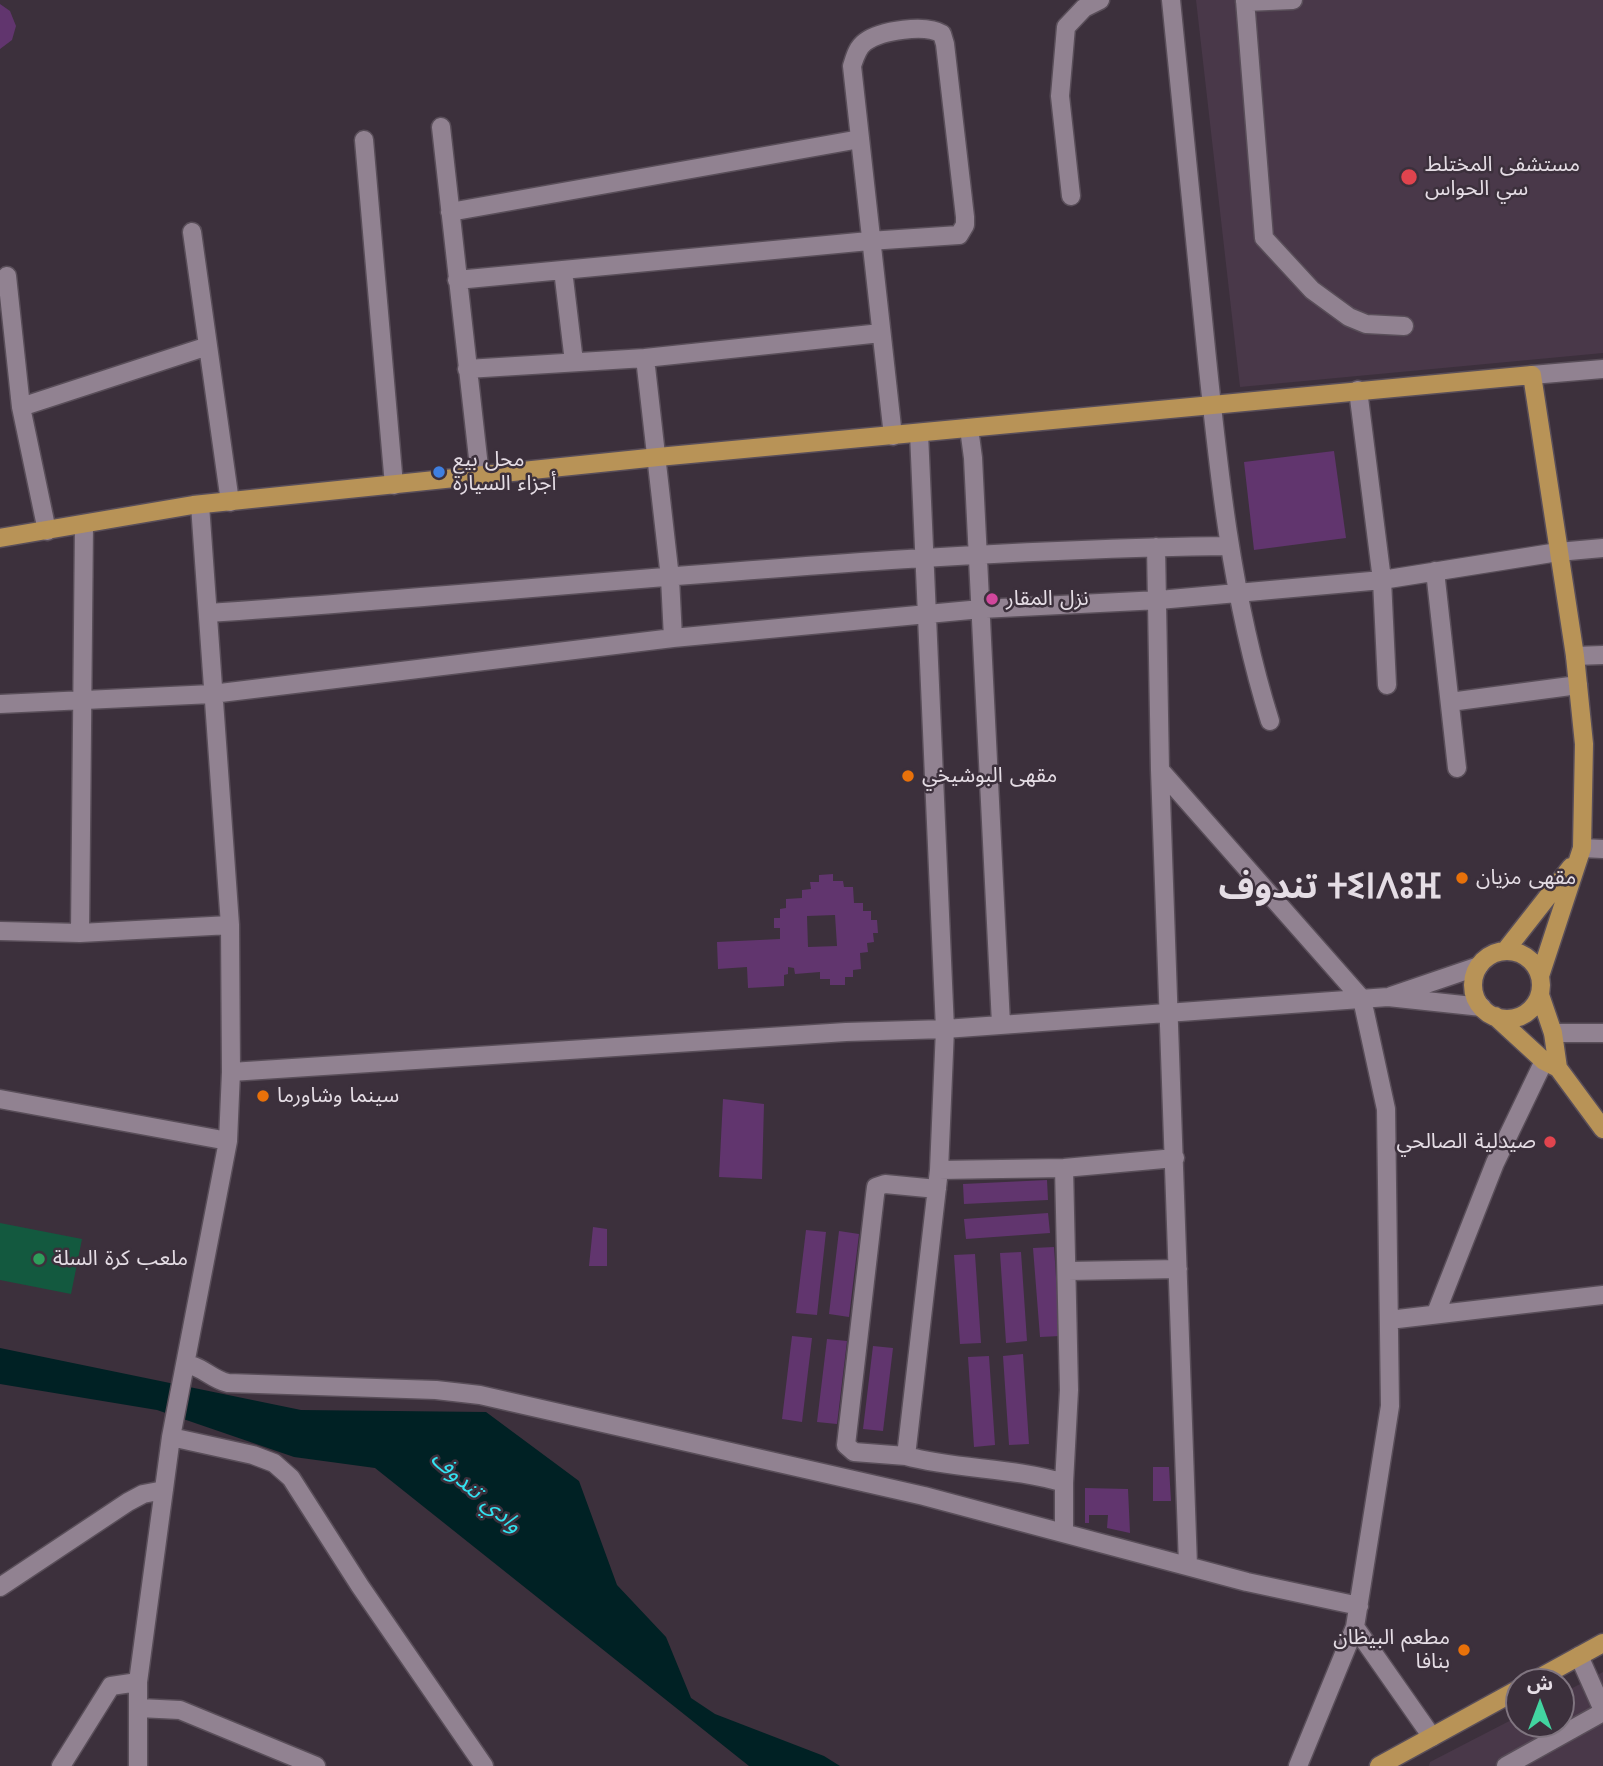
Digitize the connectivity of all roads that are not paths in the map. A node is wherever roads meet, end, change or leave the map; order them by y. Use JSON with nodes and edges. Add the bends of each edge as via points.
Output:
{"nodes":[{"id":1,"x":1100,"y":0,"type":"edge"},
{"id":2,"x":1171,"y":0,"type":"edge"},
{"id":3,"x":1293,"y":0,"type":"edge"},
{"id":4,"x":1245,"y":1,"type":"edge"},
{"id":5,"x":441,"y":127,"type":"dead end"},
{"id":6,"x":860,"y":139,"type":"junction"},
{"id":7,"x":364,"y":140,"type":"dead end"},
{"id":8,"x":1071,"y":195,"type":"dead end"},
{"id":9,"x":450,"y":212,"type":"junction"},
{"id":10,"x":192,"y":232,"type":"dead end"},
{"id":11,"x":869,"y":241,"type":"junction"},
{"id":12,"x":563,"y":270,"type":"junction"},
{"id":13,"x":7,"y":276,"type":"dead end"},
{"id":14,"x":457,"y":280,"type":"junction"},
{"id":15,"x":1404,"y":326,"type":"dead end"},
{"id":16,"x":881,"y":333,"type":"junction"},
{"id":17,"x":208,"y":346,"type":"junction"},
{"id":18,"x":645,"y":358,"type":"junction"},
{"id":19,"x":574,"y":362,"type":"junction"},
{"id":20,"x":467,"y":369,"type":"junction"},
{"id":21,"x":1603,"y":369,"type":"edge"},
{"id":22,"x":1532,"y":375,"type":"junction"},
{"id":23,"x":1357,"y":390,"type":"junction"},
{"id":24,"x":1212,"y":405,"type":"junction"},
{"id":25,"x":21,"y":407,"type":"junction"},
{"id":26,"x":969,"y":428,"type":"junction"},
{"id":27,"x":919,"y":433,"type":"junction"},
{"id":28,"x":893,"y":436,"type":"junction"},
{"id":29,"x":658,"y":457,"type":"junction"},
{"id":30,"x":480,"y":476,"type":"junction"},
{"id":31,"x":394,"y":485,"type":"junction"},
{"id":32,"x":230,"y":502,"type":"junction"},
{"id":33,"x":200,"y":505,"type":"junction"},
{"id":34,"x":84,"y":524,"type":"junction"},
{"id":35,"x":47,"y":531,"type":"junction"},
{"id":36,"x":0,"y":538,"type":"edge"},
{"id":37,"x":1230,"y":546,"type":"junction"},
{"id":38,"x":1156,"y":547,"type":"junction"},
{"id":39,"x":1603,"y":548,"type":"edge"},
{"id":40,"x":1558,"y":552,"type":"junction"},
{"id":41,"x":977,"y":553,"type":"junction"},
{"id":42,"x":923,"y":556,"type":"junction"},
{"id":43,"x":1435,"y":571,"type":"junction"},
{"id":44,"x":670,"y":578,"type":"junction"},
{"id":45,"x":1382,"y":580,"type":"junction"},
{"id":46,"x":1237,"y":594,"type":"junction"},
{"id":47,"x":1159,"y":600,"type":"junction"},
{"id":48,"x":981,"y":609,"type":"junction"},
{"id":49,"x":208,"y":613,"type":"junction"},
{"id":50,"x":926,"y":614,"type":"junction"},
{"id":51,"x":673,"y":638,"type":"junction"},
{"id":52,"x":1603,"y":655,"type":"edge"},
{"id":53,"x":1575,"y":656,"type":"junction"},
{"id":54,"x":1387,"y":685,"type":"dead end"},
{"id":55,"x":1578,"y":685,"type":"junction"},
{"id":56,"x":212,"y":694,"type":"junction"},
{"id":57,"x":83,"y":701,"type":"junction"},
{"id":58,"x":1450,"y":702,"type":"junction"},
{"id":59,"x":0,"y":704,"type":"edge"},
{"id":60,"x":1270,"y":721,"type":"dead end"},
{"id":61,"x":1458,"y":768,"type":"dead end"},
{"id":62,"x":1160,"y":770,"type":"junction"},
{"id":63,"x":1603,"y":849,"type":"edge"},
{"id":64,"x":1580,"y":853,"type":"junction"},
{"id":65,"x":230,"y":925,"type":"junction"},
{"id":66,"x":0,"y":931,"type":"edge"},
{"id":67,"x":80,"y":933,"type":"junction"},
{"id":68,"x":1505,"y":951,"type":"junction"},
{"id":69,"x":1479,"y":966,"type":"junction"},
{"id":70,"x":1540,"y":976,"type":"junction"},
{"id":71,"x":1540,"y":995,"type":"junction"},
{"id":72,"x":1388,"y":997,"type":"junction"},
{"id":73,"x":1362,"y":999,"type":"junction"},
{"id":74,"x":1170,"y":1011,"type":"junction"},
{"id":75,"x":1488,"y":1012,"type":"junction"},
{"id":76,"x":1001,"y":1024,"type":"junction"},
{"id":77,"x":945,"y":1028,"type":"junction"},
{"id":78,"x":1553,"y":1033,"type":"junction"},
{"id":79,"x":1603,"y":1033,"type":"edge"},
{"id":80,"x":1551,"y":1064,"type":"junction"},
{"id":81,"x":231,"y":1072,"type":"junction"},
{"id":82,"x":0,"y":1100,"type":"edge"},
{"id":83,"x":1600,"y":1122,"type":"edge"},
{"id":84,"x":228,"y":1141,"type":"junction"},
{"id":85,"x":1175,"y":1158,"type":"junction"},
{"id":86,"x":1064,"y":1168,"type":"junction"},
{"id":87,"x":939,"y":1170,"type":"junction"},
{"id":88,"x":937,"y":1189,"type":"junction"},
{"id":89,"x":1178,"y":1269,"type":"junction"},
{"id":90,"x":1068,"y":1271,"type":"junction"},
{"id":91,"x":1603,"y":1295,"type":"edge"},
{"id":92,"x":1436,"y":1313,"type":"junction"},
{"id":93,"x":1389,"y":1320,"type":"junction"},
{"id":94,"x":186,"y":1364,"type":"junction"},
{"id":95,"x":171,"y":1437,"type":"junction"},
{"id":96,"x":906,"y":1455,"type":"junction"},
{"id":97,"x":1064,"y":1483,"type":"junction"},
{"id":98,"x":164,"y":1490,"type":"junction"},
{"id":99,"x":1064,"y":1533,"type":"junction"},
{"id":100,"x":1188,"y":1566,"type":"junction"},
{"id":101,"x":0,"y":1587,"type":"edge"},
{"id":102,"x":1359,"y":1606,"type":"junction"},
{"id":103,"x":1355,"y":1627,"type":"junction"},
{"id":104,"x":1603,"y":1643,"type":"edge"},
{"id":105,"x":1579,"y":1656,"type":"junction"},
{"id":106,"x":1557,"y":1668,"type":"edge"},
{"id":107,"x":138,"y":1682,"type":"junction"},
{"id":108,"x":1505,"y":1697,"type":"edge"},
{"id":109,"x":139,"y":1708,"type":"junction"},
{"id":110,"x":1603,"y":1711,"type":"edge"},
{"id":111,"x":1432,"y":1737,"type":"junction"},
{"id":112,"x":61,"y":1766,"type":"edge"},
{"id":113,"x":138,"y":1766,"type":"edge"},
{"id":114,"x":316,"y":1766,"type":"edge"},
{"id":115,"x":484,"y":1766,"type":"edge"},
{"id":116,"x":1298,"y":1766,"type":"edge"},
{"id":117,"x":1379,"y":1766,"type":"edge"},
{"id":118,"x":1506,"y":1766,"type":"edge"}],
"edges":[{"from":1,"to":8,"type":"street","via":[[1084,8],[1066,27],[1060,96]]},
{"from":2,"to":24,"type":"street"},
{"from":3,"to":4,"type":"street"},
{"from":4,"to":15,"type":"street","via":[[1264,238],[1312,290],[1349,317],[1366,324]]},
{"from":5,"to":9,"type":"street"},
{"from":6,"to":9,"type":"street"},
{"from":6,"to":11,"type":"street"},
{"from":6,"to":11,"type":"street","via":[[852,66],[858,50],[867,40],[909,29],[934,29],[942,34],[965,225],[959,235]]},
{"from":7,"to":31,"type":"street"},
{"from":9,"to":14,"type":"street"},
{"from":10,"to":17,"type":"street"},
{"from":11,"to":12,"type":"street"},
{"from":11,"to":16,"type":"street"},
{"from":12,"to":14,"type":"street"},
{"from":12,"to":19,"type":"street"},
{"from":13,"to":25,"type":"street"},
{"from":14,"to":20,"type":"street"},
{"from":16,"to":18,"type":"street"},
{"from":16,"to":28,"type":"street"},
{"from":17,"to":25,"type":"street"},
{"from":17,"to":32,"type":"street"},
{"from":18,"to":19,"type":"street"},
{"from":18,"to":29,"type":"street"},
{"from":19,"to":20,"type":"street"},
{"from":20,"to":30,"type":"street"},
{"from":21,"to":22,"type":"street"},
{"from":22,"to":23,"type":"main road"},
{"from":22,"to":40,"type":"main road"},
{"from":23,"to":24,"type":"main road"},
{"from":23,"to":45,"type":"street"},
{"from":24,"to":26,"type":"main road"},
{"from":24,"to":37,"type":"street"},
{"from":25,"to":35,"type":"street"},
{"from":26,"to":27,"type":"main road"},
{"from":26,"to":41,"type":"street"},
{"from":27,"to":28,"type":"main road"},
{"from":27,"to":42,"type":"street"},
{"from":28,"to":29,"type":"main road"},
{"from":29,"to":30,"type":"main road"},
{"from":29,"to":44,"type":"street"},
{"from":30,"to":31,"type":"main road"},
{"from":31,"to":32,"type":"main road"},
{"from":32,"to":33,"type":"main road"},
{"from":33,"to":34,"type":"main road"},
{"from":33,"to":49,"type":"street"},
{"from":34,"to":35,"type":"main road"},
{"from":34,"to":57,"type":"street"},
{"from":35,"to":36,"type":"main road"},
{"from":37,"to":38,"type":"street"},
{"from":37,"to":46,"type":"street"},
{"from":38,"to":41,"type":"street"},
{"from":38,"to":47,"type":"street"},
{"from":39,"to":40,"type":"street"},
{"from":40,"to":43,"type":"street"},
{"from":40,"to":53,"type":"main road"},
{"from":41,"to":42,"type":"street"},
{"from":41,"to":48,"type":"street"},
{"from":42,"to":44,"type":"street"},
{"from":42,"to":50,"type":"street"},
{"from":43,"to":45,"type":"street"},
{"from":43,"to":58,"type":"street"},
{"from":44,"to":49,"type":"street"},
{"from":44,"to":51,"type":"street"},
{"from":45,"to":46,"type":"street"},
{"from":45,"to":54,"type":"street"},
{"from":46,"to":47,"type":"street"},
{"from":46,"to":60,"type":"street"},
{"from":47,"to":48,"type":"street"},
{"from":47,"to":62,"type":"street"},
{"from":48,"to":50,"type":"street"},
{"from":48,"to":76,"type":"street"},
{"from":49,"to":56,"type":"street"},
{"from":50,"to":51,"type":"street"},
{"from":50,"to":77,"type":"street"},
{"from":51,"to":56,"type":"street"},
{"from":52,"to":53,"type":"street"},
{"from":53,"to":55,"type":"main road"},
{"from":55,"to":58,"type":"street"},
{"from":55,"to":64,"type":"main road","via":[[1584,744]]},
{"from":56,"to":57,"type":"street"},
{"from":56,"to":65,"type":"street"},
{"from":57,"to":59,"type":"street"},
{"from":57,"to":67,"type":"street"},
{"from":58,"to":61,"type":"street"},
{"from":62,"to":73,"type":"street"},
{"from":62,"to":74,"type":"street"},
{"from":63,"to":64,"type":"street"},
{"from":64,"to":68,"type":"main road"},
{"from":64,"to":70,"type":"main road"},
{"from":65,"to":67,"type":"street"},
{"from":65,"to":81,"type":"street"},
{"from":66,"to":67,"type":"street"},
{"from":68,"to":69,"type":"main road"},
{"from":68,"to":70,"type":"main road","via":[[1531,961]]},
{"from":69,"to":72,"type":"street"},
{"from":69,"to":75,"type":"main road","via":[[1473,987]]},
{"from":70,"to":71,"type":"main road"},
{"from":71,"to":75,"type":"main road","via":[[1517,1017]]},
{"from":71,"to":78,"type":"main road"},
{"from":72,"to":73,"type":"street"},
{"from":72,"to":75,"type":"street"},
{"from":73,"to":74,"type":"street"},
{"from":73,"to":93,"type":"street","via":[[1386,1109]]},
{"from":74,"to":76,"type":"street"},
{"from":74,"to":85,"type":"street"},
{"from":75,"to":80,"type":"main road"},
{"from":76,"to":77,"type":"street"},
{"from":77,"to":81,"type":"street"},
{"from":77,"to":87,"type":"street"},
{"from":78,"to":79,"type":"street"},
{"from":78,"to":80,"type":"main road"},
{"from":80,"to":83,"type":"main road"},
{"from":80,"to":92,"type":"street","via":[[1495,1163]]},
{"from":81,"to":84,"type":"street"},
{"from":82,"to":84,"type":"street"},
{"from":84,"to":94,"type":"street"},
{"from":85,"to":86,"type":"street"},
{"from":85,"to":89,"type":"street"},
{"from":86,"to":87,"type":"street"},
{"from":86,"to":90,"type":"street"},
{"from":87,"to":88,"type":"street"},
{"from":88,"to":96,"type":"street"},
{"from":88,"to":96,"type":"street","via":[[885,1184],[876,1187],[875,1195],[846,1445],[854,1452]]},
{"from":89,"to":90,"type":"street"},
{"from":89,"to":100,"type":"street"},
{"from":90,"to":97,"type":"street"},
{"from":91,"to":92,"type":"street"},
{"from":92,"to":93,"type":"street"},
{"from":93,"to":102,"type":"street","via":[[1390,1406]]},
{"from":94,"to":95,"type":"street"},
{"from":94,"to":99,"type":"street","via":[[229,1382],[480,1395],[924,1496]]},
{"from":95,"to":98,"type":"street"},
{"from":95,"to":115,"type":"street","via":[[253,1455],[274,1463],[291,1478]]},
{"from":96,"to":97,"type":"street","via":[[937,1464],[1038,1474]]},
{"from":97,"to":99,"type":"street"},
{"from":98,"to":101,"type":"street","via":[[128,1502]]},
{"from":98,"to":107,"type":"street"},
{"from":99,"to":100,"type":"street"},
{"from":100,"to":102,"type":"street"},
{"from":102,"to":103,"type":"street"},
{"from":103,"to":111,"type":"street"},
{"from":103,"to":116,"type":"street"},
{"from":104,"to":105,"type":"main road"},
{"from":105,"to":106,"type":"main road"},
{"from":105,"to":110,"type":"street"},
{"from":107,"to":109,"type":"street"},
{"from":107,"to":112,"type":"street","via":[[111,1686]]},
{"from":108,"to":111,"type":"main road"},
{"from":109,"to":113,"type":"street"},
{"from":109,"to":114,"type":"street","via":[[180,1710]]},
{"from":110,"to":118,"type":"street"},
{"from":111,"to":117,"type":"main road"}]}
